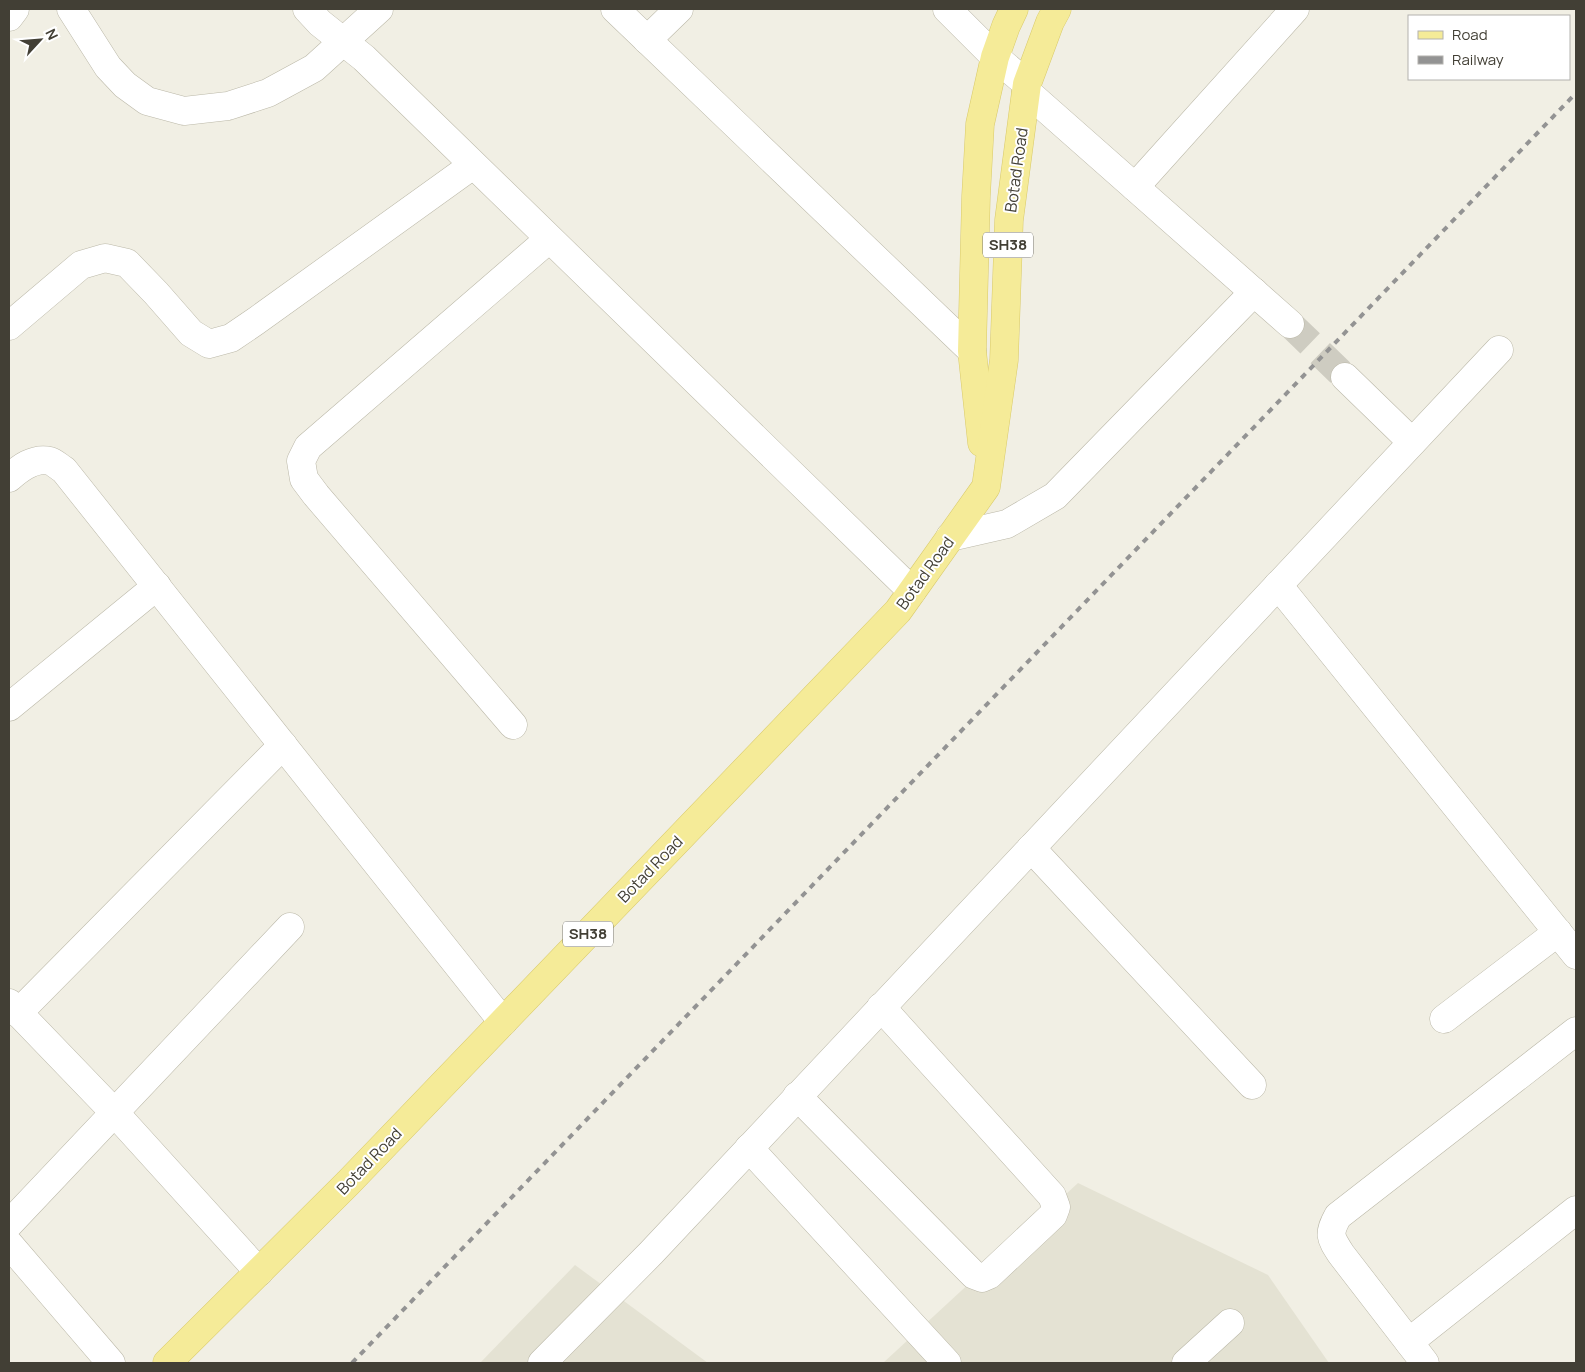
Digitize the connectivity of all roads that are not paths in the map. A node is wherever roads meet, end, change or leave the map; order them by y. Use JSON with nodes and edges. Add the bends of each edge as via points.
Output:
{"nodes":[{"id":1,"x":15,"y":9,"type":"edge"},
{"id":2,"x":71,"y":9,"type":"edge"},
{"id":3,"x":307,"y":9,"type":"edge"},
{"id":4,"x":379,"y":9,"type":"edge"},
{"id":5,"x":615,"y":9,"type":"edge"},
{"id":6,"x":679,"y":9,"type":"edge"},
{"id":7,"x":947,"y":9,"type":"edge"},
{"id":8,"x":1014,"y":9,"type":"edge"},
{"id":9,"x":1057,"y":9,"type":"edge"},
{"id":10,"x":1296,"y":9,"type":"edge"},
{"id":11,"x":9,"y":17,"type":"edge"},
{"id":12,"x":647,"y":40,"type":"junction"},
{"id":13,"x":343,"y":42,"type":"junction"},
{"id":14,"x":995,"y":57,"type":"junction"},
{"id":15,"x":1027,"y":88,"type":"junction"},
{"id":16,"x":472,"y":165,"type":"junction"},
{"id":17,"x":1135,"y":187,"type":"junction"},
{"id":18,"x":550,"y":239,"type":"junction"},
{"id":19,"x":1254,"y":292,"type":"junction"},
{"id":20,"x":1290,"y":324,"type":"tunnel mouth"},
{"id":21,"x":9,"y":326,"type":"edge"},
{"id":22,"x":1499,"y":350,"type":"dead end"},
{"id":23,"x":972,"y":351,"type":"junction"},
{"id":24,"x":1345,"y":377,"type":"tunnel mouth"},
{"id":25,"x":1412,"y":442,"type":"junction"},
{"id":26,"x":9,"y":478,"type":"edge"},
{"id":27,"x":986,"y":487,"type":"junction"},
{"id":28,"x":950,"y":537,"type":"junction"},
{"id":29,"x":1278,"y":585,"type":"junction"},
{"id":30,"x":157,"y":586,"type":"junction"},
{"id":31,"x":912,"y":591,"type":"junction"},
{"id":32,"x":9,"y":707,"type":"edge"},
{"id":33,"x":513,"y":725,"type":"dead end"},
{"id":34,"x":283,"y":745,"type":"junction"},
{"id":35,"x":1031,"y":848,"type":"junction"},
{"id":36,"x":290,"y":927,"type":"dead end"},
{"id":37,"x":1558,"y":932,"type":"junction"},
{"id":38,"x":1576,"y":955,"type":"edge"},
{"id":39,"x":881,"y":1007,"type":"junction"},
{"id":40,"x":14,"y":1008,"type":"edge"},
{"id":41,"x":1444,"y":1019,"type":"dead end"},
{"id":42,"x":503,"y":1022,"type":"junction"},
{"id":43,"x":1576,"y":1031,"type":"edge"},
{"id":44,"x":1252,"y":1085,"type":"dead end"},
{"id":45,"x":797,"y":1096,"type":"junction"},
{"id":46,"x":114,"y":1112,"type":"junction"},
{"id":47,"x":749,"y":1148,"type":"junction"},
{"id":48,"x":1576,"y":1210,"type":"edge"},
{"id":49,"x":9,"y":1224,"type":"edge"},
{"id":50,"x":9,"y":1244,"type":"edge"},
{"id":51,"x":259,"y":1272,"type":"junction"},
{"id":52,"x":1230,"y":1323,"type":"dead end"},
{"id":53,"x":1409,"y":1342,"type":"junction"},
{"id":54,"x":111,"y":1363,"type":"edge"},
{"id":55,"x":167,"y":1363,"type":"edge"},
{"id":56,"x":542,"y":1363,"type":"edge"},
{"id":57,"x":947,"y":1363,"type":"edge"},
{"id":58,"x":1186,"y":1363,"type":"edge"},
{"id":59,"x":1425,"y":1363,"type":"edge"}],
"edges":[{"from":1,"to":11,"type":"street"},
{"from":2,"to":13,"type":"street","via":[[108,67],[125,85],[147,101],[184,111],[228,106],[268,93],[314,68]]},
{"from":3,"to":13,"type":"street"},
{"from":4,"to":13,"type":"street"},
{"from":5,"to":12,"type":"street"},
{"from":6,"to":12,"type":"street"},
{"from":7,"to":14,"type":"street"},
{"from":8,"to":14,"type":"main road","number":"SH38"},
{"from":9,"to":15,"type":"main road","name":"Botad Road","number":"SH38"},
{"from":10,"to":17,"type":"street"},
{"from":12,"to":23,"type":"street"},
{"from":13,"to":16,"type":"street","via":[[364,58]]},
{"from":14,"to":15,"type":"street"},
{"from":14,"to":23,"type":"main road","number":"SH38","via":[[980,124]]},
{"from":15,"to":17,"type":"street"},
{"from":15,"to":27,"type":"main road","name":"Botad Road","number":"SH38","via":[[1009,220],[1004,360]]},
{"from":16,"to":18,"type":"street"},
{"from":16,"to":21,"type":"street","via":[[231,338],[209,344],[192,333],[126,263],[105,258],[81,265]]},
{"from":17,"to":19,"type":"street"},
{"from":18,"to":31,"type":"street"},
{"from":18,"to":33,"type":"street","via":[[308,447],[301,461],[304,479],[316,496]]},
{"from":19,"to":20,"type":"street"},
{"from":19,"to":28,"type":"street","via":[[1055,496],[1007,524]]},
{"from":22,"to":25,"type":"street"},
{"from":23,"to":27,"type":"main road","number":"SH38"},
{"from":24,"to":25,"type":"street"},
{"from":25,"to":29,"type":"street"},
{"from":26,"to":30,"type":"street","via":[[36,460],[51,461],[64,470]]},
{"from":27,"to":28,"type":"main road","name":"Botad Road","number":"SH38"},
{"from":28,"to":31,"type":"main road","name":"Botad Road","number":"SH38"},
{"from":29,"to":35,"type":"street"},
{"from":29,"to":37,"type":"street"},
{"from":30,"to":32,"type":"street"},
{"from":30,"to":34,"type":"street"},
{"from":31,"to":42,"type":"main road","name":"Botad Road","number":"SH38","via":[[898,611]]},
{"from":34,"to":40,"type":"street"},
{"from":34,"to":42,"type":"street"},
{"from":35,"to":39,"type":"street"},
{"from":35,"to":44,"type":"street"},
{"from":36,"to":46,"type":"street"},
{"from":37,"to":38,"type":"street"},
{"from":37,"to":41,"type":"street"},
{"from":39,"to":45,"type":"street"},
{"from":39,"to":45,"type":"street","via":[[1052,1196],[1056,1207],[1053,1215],[989,1275],[982,1278],[974,1275]]},
{"from":40,"to":46,"type":"street"},
{"from":42,"to":51,"type":"main road","name":"Botad Road","number":"SH38"},
{"from":43,"to":53,"type":"street","via":[[1338,1216],[1332,1227],[1331,1239],[1341,1254]]},
{"from":45,"to":47,"type":"street"},
{"from":46,"to":49,"type":"street"},
{"from":46,"to":51,"type":"street"},
{"from":47,"to":56,"type":"street"},
{"from":47,"to":57,"type":"street"},
{"from":48,"to":53,"type":"street"},
{"from":50,"to":54,"type":"street"},
{"from":51,"to":55,"type":"main road","name":"Botad Road","number":"SH38"},
{"from":52,"to":58,"type":"street"},
{"from":53,"to":59,"type":"street"}]}
